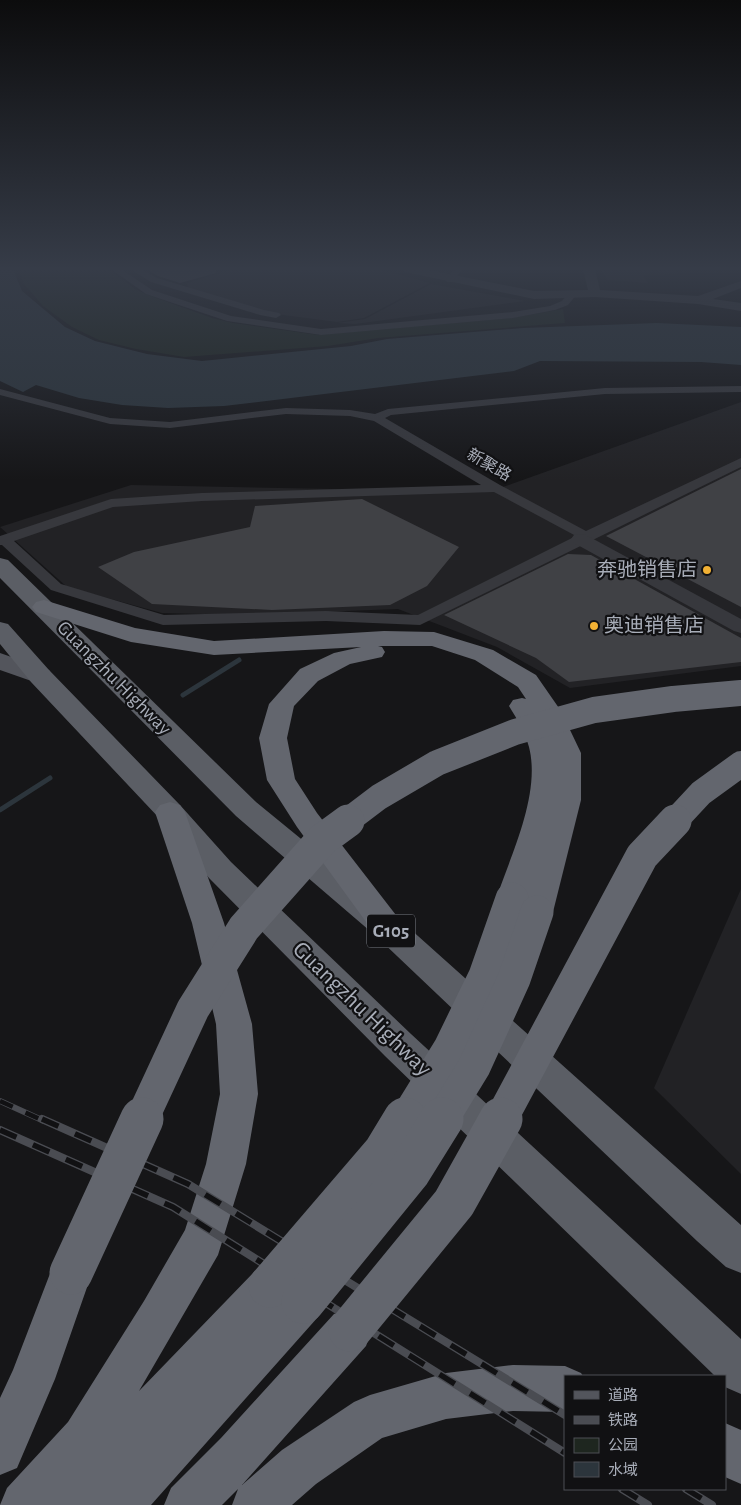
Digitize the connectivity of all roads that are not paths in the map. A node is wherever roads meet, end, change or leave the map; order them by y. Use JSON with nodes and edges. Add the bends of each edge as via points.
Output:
{"nodes":[{"id":1,"x":741,"y":389,"type":"edge"},
{"id":2,"x":0,"y":392,"type":"edge"},
{"id":3,"x":377,"y":418,"type":"junction"},
{"id":4,"x":741,"y":462,"type":"edge"},
{"id":5,"x":496,"y":488,"type":"junction"},
{"id":6,"x":583,"y":538,"type":"junction"},
{"id":7,"x":2,"y":540,"type":"edge"},
{"id":8,"x":0,"y":565,"type":"edge"},
{"id":9,"x":44,"y":607,"type":"junction"},
{"id":10,"x":741,"y":620,"type":"edge"},
{"id":11,"x":741,"y":628,"type":"edge"},
{"id":12,"x":0,"y":629,"type":"edge"},
{"id":13,"x":0,"y":661,"type":"edge"},
{"id":14,"x":40,"y":676,"type":"junction"},
{"id":15,"x":741,"y":693,"type":"edge"},
{"id":16,"x":741,"y":764,"type":"edge"},
{"id":17,"x":170,"y":812,"type":"junction"},
{"id":18,"x":524,"y":906,"type":"junction"},
{"id":19,"x":388,"y":928,"type":"junction"},
{"id":20,"x":741,"y":1252,"type":"edge"},
{"id":21,"x":287,"y":1294,"type":"junction"},
{"id":22,"x":741,"y":1371,"type":"edge"},
{"id":23,"x":564,"y":1389,"type":"edge"},
{"id":24,"x":726,"y":1448,"type":"edge"},
{"id":25,"x":0,"y":1451,"type":"edge"},
{"id":26,"x":741,"y":1460,"type":"edge"},
{"id":27,"x":24,"y":1505,"type":"edge"},
{"id":28,"x":64,"y":1505,"type":"edge"},
{"id":29,"x":118,"y":1505,"type":"edge"},
{"id":30,"x":188,"y":1505,"type":"edge"},
{"id":31,"x":256,"y":1505,"type":"edge"}],
"edges":[{"from":1,"to":3,"type":"street","via":[[605,391],[388,412]]},
{"from":2,"to":3,"type":"street","via":[[110,421],[170,425],[286,411],[350,413]]},
{"from":3,"to":5,"type":"street","name":"新聚路"},
{"from":4,"to":6,"type":"street"},
{"from":5,"to":6,"type":"street","name":"新聚路"},
{"from":5,"to":7,"type":"street","via":[[111,503]]},
{"from":6,"to":7,"type":"street","via":[[420,620],[326,616],[163,620],[56,586]]},
{"from":6,"to":10,"type":"street"},
{"from":6,"to":11,"type":"street"},
{"from":8,"to":9,"type":"highway","name":"Guangzhu Highway","number":"G105"},
{"from":9,"to":18,"type":"highway","via":[[131,635],[214,648],[384,638],[434,639],[484,656],[527,681],[548,711],[566,753],[567,800]]},
{"from":9,"to":19,"type":"highway","name":"Guangzhu Highway","number":"G105","via":[[246,809]]},
{"from":12,"to":14,"type":"highway","name":"Guangzhu Highway"},
{"from":13,"to":14,"type":"main road"},
{"from":14,"to":17,"type":"highway","name":"Guangzhu Highway"},
{"from":15,"to":25,"type":"highway","bridge":true,"via":[[594,710],[516,732],[437,763],[379,796],[322,840],[244,928],[193,1009],[71,1273],[32,1379]]},
{"from":16,"to":30,"type":"highway","bridge":true,"via":[[701,793],[642,856],[454,1203],[350,1330],[238,1455]]},
{"from":17,"to":22,"type":"highway","name":"Guangzhu Highway","via":[[220,870],[398,1045]]},
{"from":17,"to":27,"type":"highway","via":[[208,923],[234,1024],[238,1094],[226,1164],[203,1240],[154,1324],[85,1440]]},
{"from":18,"to":19,"type":"highway","via":[[544,797],[544,753],[528,714],[510,688],[473,665],[430,651],[387,650],[343,658],[308,675],[282,704],[273,738],[281,780]]},
{"from":18,"to":21,"type":"highway","bridge":true,"via":[[514,979],[474,1067],[409,1172]]},
{"from":19,"to":20,"type":"highway","name":"Guangzhu Highway","number":"G105"},
{"from":21,"to":28,"type":"highway"},
{"from":21,"to":29,"type":"highway"},
{"from":23,"to":31,"type":"highway","via":[[513,1388],[446,1396],[370,1418],[299,1467]]},
{"from":24,"to":26,"type":"highway"}]}
